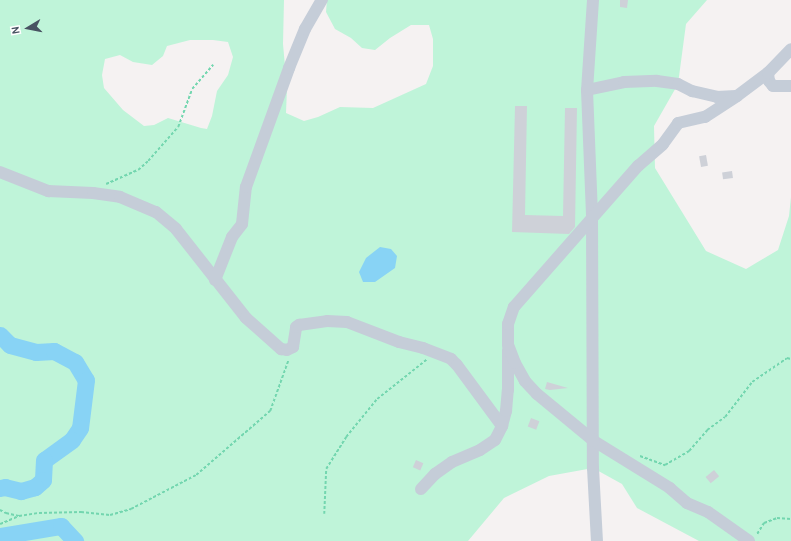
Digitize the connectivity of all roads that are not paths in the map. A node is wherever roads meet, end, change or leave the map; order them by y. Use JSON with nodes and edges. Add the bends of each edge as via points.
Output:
{"nodes":[{"id":1,"x":322,"y":0,"type":"edge"},
{"id":2,"x":592,"y":4,"type":"edge"},
{"id":3,"x":791,"y":49,"type":"edge"},
{"id":4,"x":768,"y":73,"type":"junction"},
{"id":5,"x":791,"y":86,"type":"edge"},
{"id":6,"x":588,"y":90,"type":"junction"},
{"id":7,"x":737,"y":96,"type":"junction"},
{"id":8,"x":0,"y":172,"type":"edge"},
{"id":9,"x":592,"y":216,"type":"junction"},
{"id":10,"x":215,"y":280,"type":"junction"},
{"id":11,"x":508,"y":345,"type":"junction"},
{"id":12,"x":502,"y":426,"type":"junction"},
{"id":13,"x":594,"y":441,"type":"junction"},
{"id":14,"x":421,"y":489,"type":"dead end"},
{"id":15,"x":753,"y":538,"type":"edge"},
{"id":16,"x":598,"y":541,"type":"edge"}],
"edges":[{"from":1,"to":10,"type":"street","via":[[305,28],[289,68],[246,187],[242,224],[232,237]]},
{"from":2,"to":6,"type":"street"},
{"from":3,"to":4,"type":"street"},
{"from":4,"to":5,"type":"street","via":[[773,86]]},
{"from":4,"to":7,"type":"street"},
{"from":6,"to":7,"type":"street","via":[[624,82],[657,81],[678,84],[717,98]]},
{"from":6,"to":9,"type":"street"},
{"from":7,"to":9,"type":"street","via":[[705,117],[678,123],[663,144],[638,166]]},
{"from":8,"to":10,"type":"street","via":[[48,191],[120,197],[156,212],[176,229]]},
{"from":9,"to":11,"type":"street","via":[[514,307],[508,324]]},
{"from":9,"to":13,"type":"street"},
{"from":10,"to":12,"type":"street","via":[[246,318],[281,349],[293,347],[296,327],[299,324],[347,322],[451,359]]},
{"from":11,"to":12,"type":"street","via":[[508,390]]},
{"from":11,"to":13,"type":"street","via":[[529,386]]},
{"from":12,"to":14,"type":"street","via":[[495,440],[480,450],[452,462],[435,474]]},
{"from":13,"to":15,"type":"street","via":[[670,488],[687,503]]},
{"from":13,"to":16,"type":"street","via":[[593,468]]}]}
